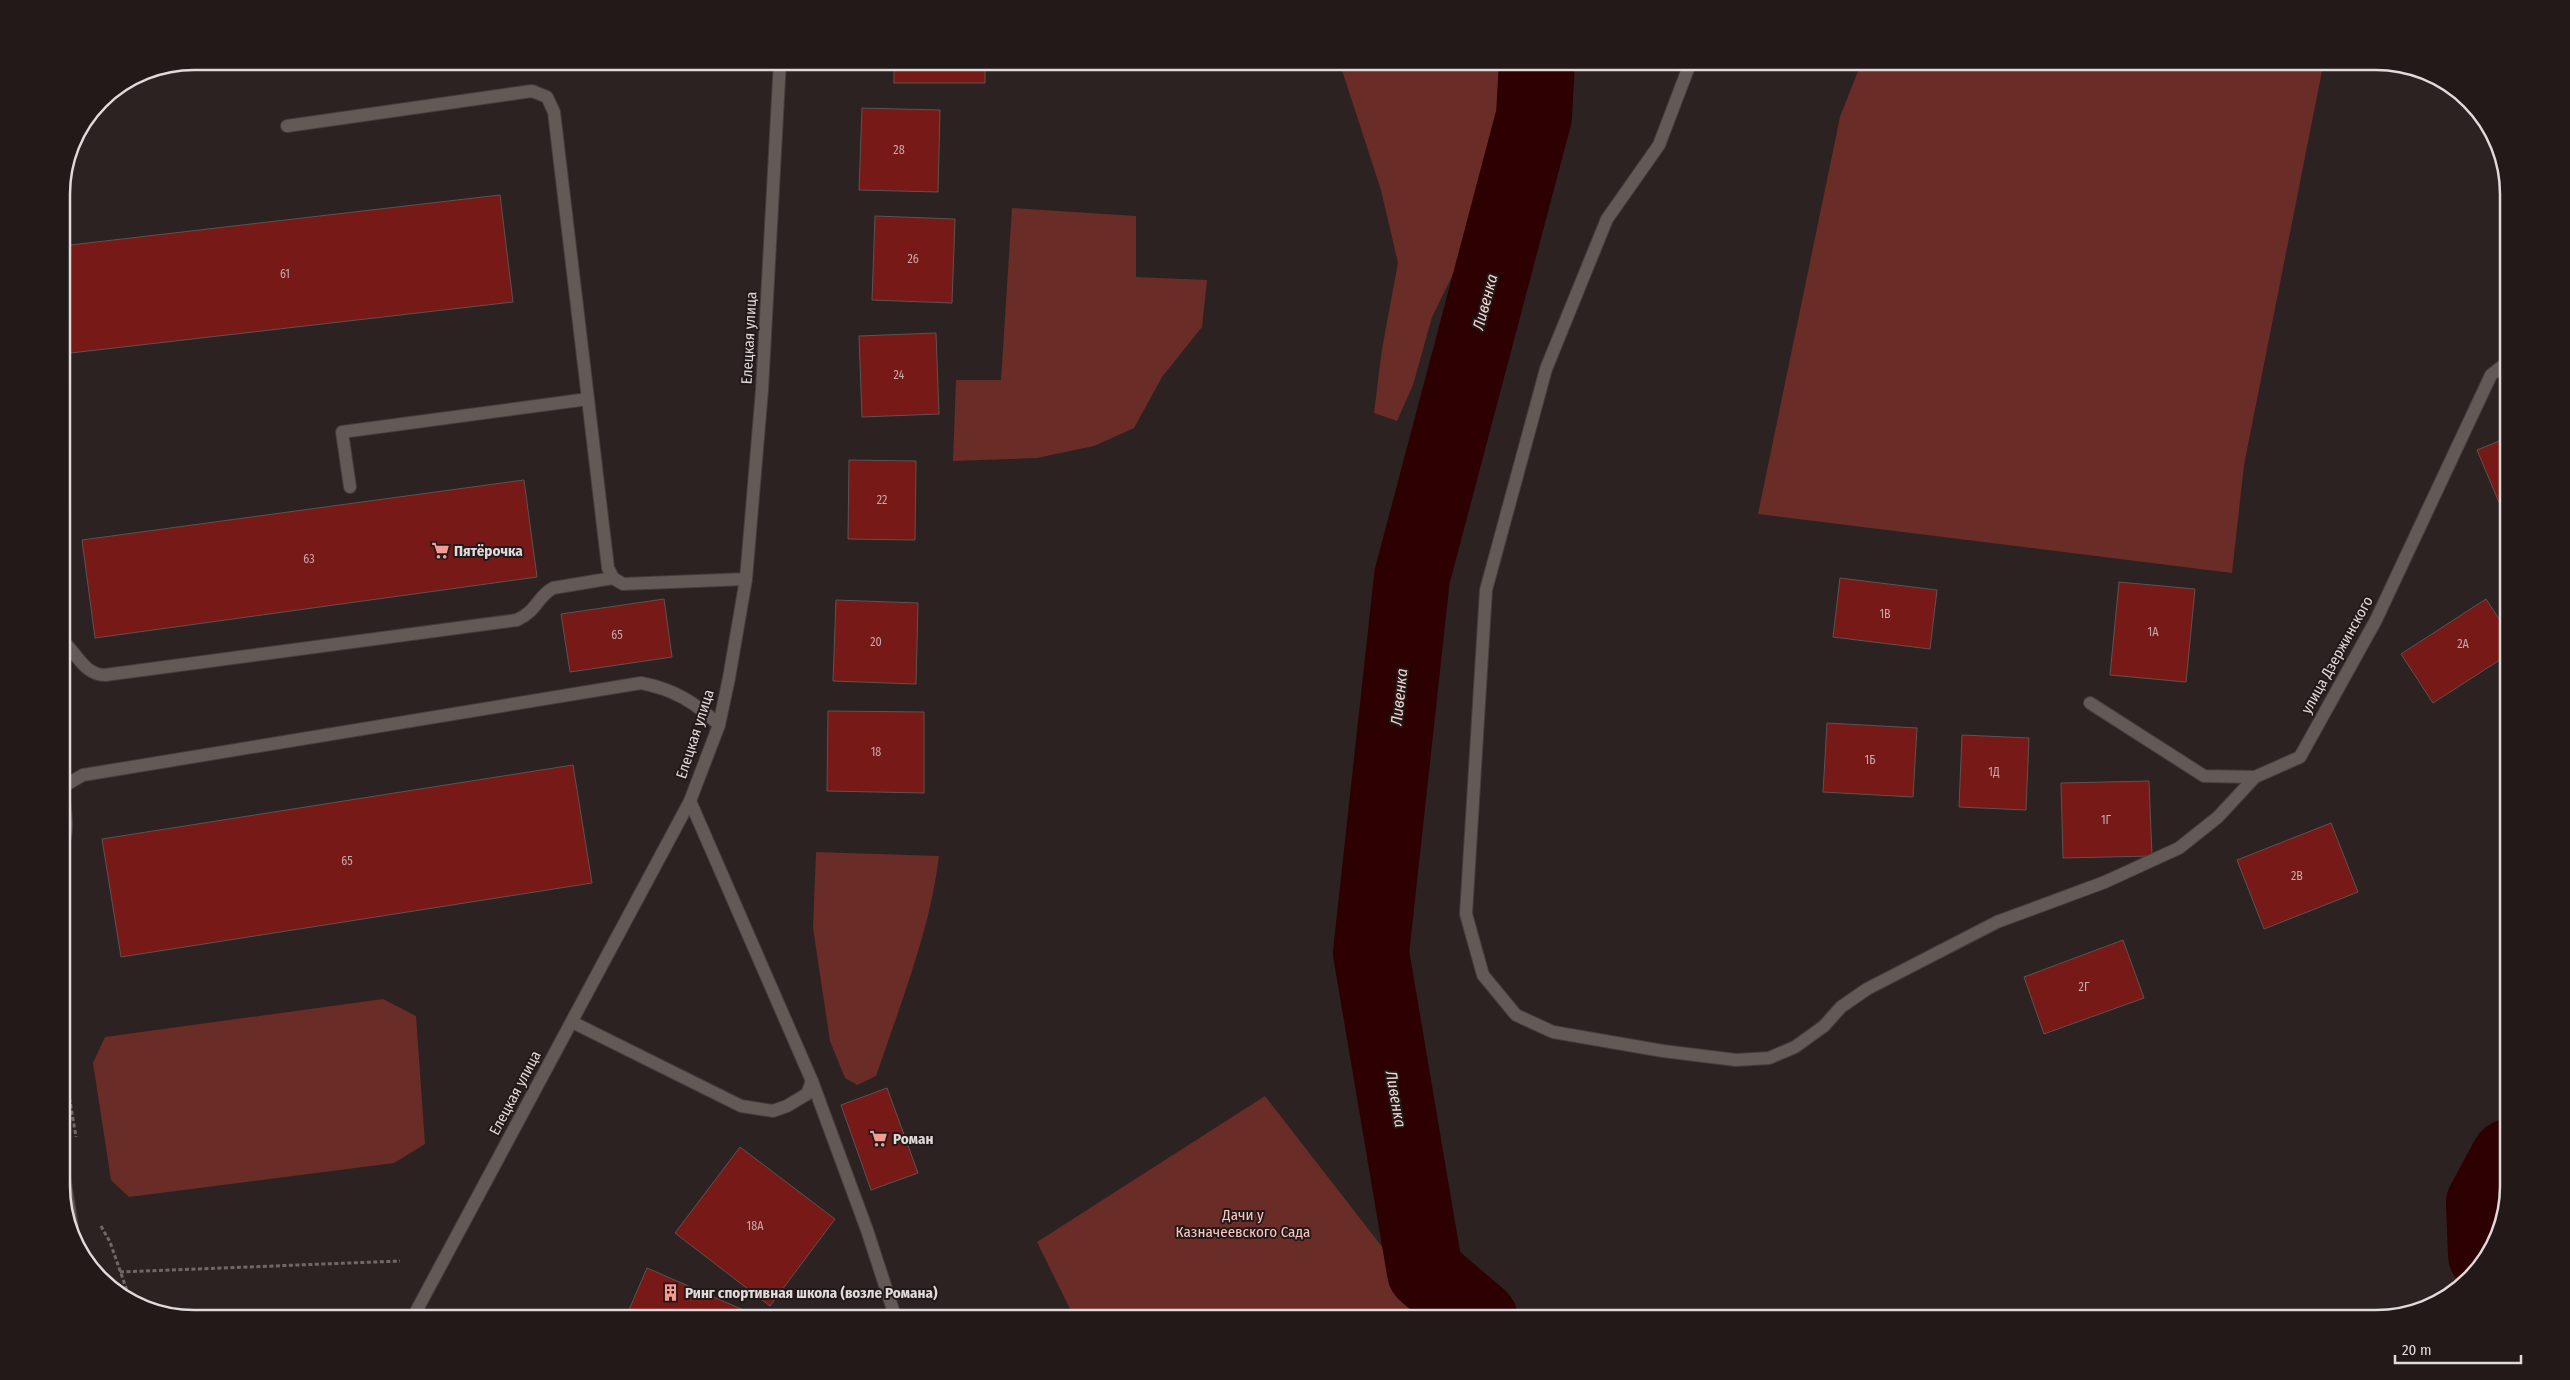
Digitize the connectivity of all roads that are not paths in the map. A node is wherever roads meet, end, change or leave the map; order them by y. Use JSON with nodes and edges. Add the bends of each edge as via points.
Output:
{"nodes":[{"id":1,"x":780,"y":70,"type":"edge"},
{"id":2,"x":1688,"y":70,"type":"edge"},
{"id":3,"x":286,"y":126,"type":"dead end"},
{"id":4,"x":2500,"y":368,"type":"edge"},
{"id":5,"x":588,"y":399,"type":"junction"},
{"id":6,"x":350,"y":487,"type":"dead end"},
{"id":7,"x":613,"y":578,"type":"junction"},
{"id":8,"x":746,"y":579,"type":"junction"},
{"id":9,"x":70,"y":649,"type":"edge"},
{"id":10,"x":2090,"y":703,"type":"dead end"},
{"id":11,"x":719,"y":725,"type":"junction"},
{"id":12,"x":2255,"y":777,"type":"junction"},
{"id":13,"x":70,"y":783,"type":"edge"},
{"id":14,"x":690,"y":801,"type":"junction"},
{"id":15,"x":572,"y":1022,"type":"junction"},
{"id":16,"x":812,"y":1081,"type":"junction"},
{"id":17,"x":417,"y":1310,"type":"edge"},
{"id":18,"x":893,"y":1310,"type":"edge"}],
"edges":[{"from":1,"to":8,"type":"street","name":"Елецкая улица","via":[[762,390]]},
{"from":2,"to":12,"type":"street","via":[[1659,145],[1607,219],[1546,369],[1486,590],[1466,914],[1483,975],[1516,1015],[1553,1032],[1736,1060],[1769,1058],[1795,1047],[1867,989],[1996,922],[2105,882],[2179,848],[2218,817]]},
{"from":3,"to":5,"type":"street","via":[[532,91],[547,97],[554,112]]},
{"from":4,"to":12,"type":"street","name":"улица Дзержинского","via":[[2491,375],[2376,620],[2300,756]]},
{"from":5,"to":6,"type":"street","via":[[342,432]]},
{"from":5,"to":7,"type":"street","via":[[608,568]]},
{"from":7,"to":8,"type":"street","via":[[623,584]]},
{"from":7,"to":9,"type":"street","via":[[553,588],[534,610],[517,620],[105,675],[89,671]]},
{"from":8,"to":11,"type":"street","name":"Елецкая улица"},
{"from":10,"to":12,"type":"street","name":"улица Дзержинского","via":[[2204,776]]},
{"from":11,"to":13,"type":"street","via":[[682,696],[641,683],[83,775]]},
{"from":11,"to":14,"type":"street","name":"Елецкая улица"},
{"from":14,"to":15,"type":"street","name":"Елецкая улица"},
{"from":14,"to":16,"type":"street"},
{"from":15,"to":16,"type":"street","via":[[741,1106],[773,1110],[787,1106],[807,1094]]},
{"from":15,"to":17,"type":"street","name":"Елецкая улица"},
{"from":16,"to":18,"type":"street"}]}
